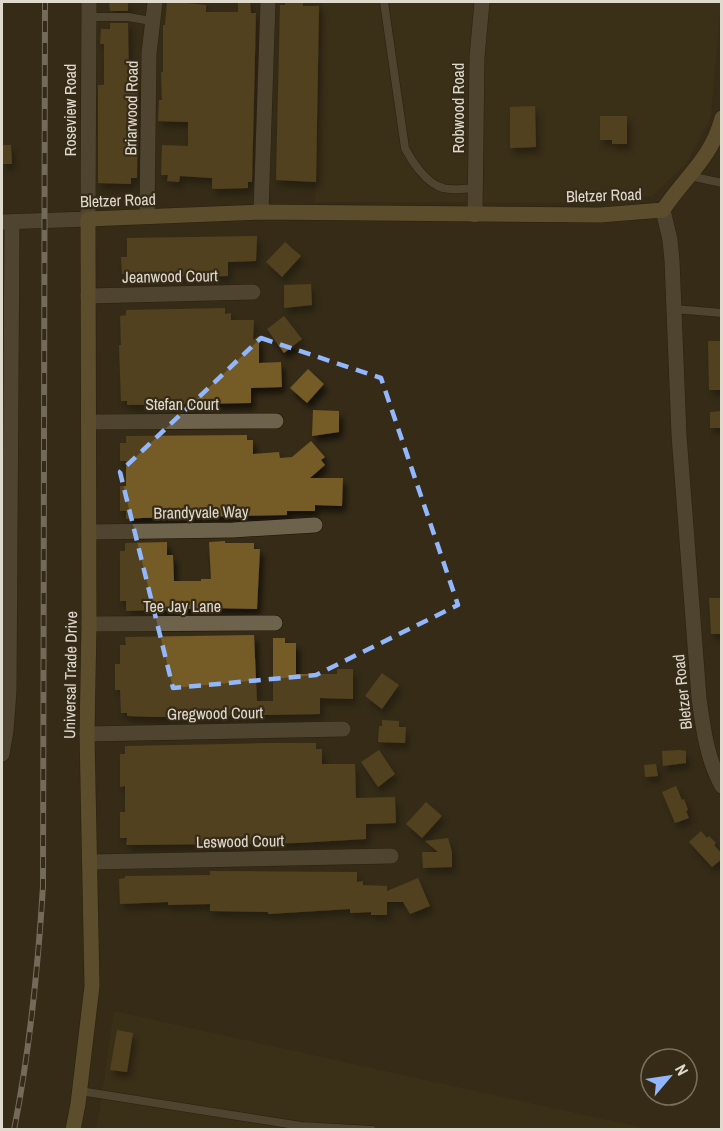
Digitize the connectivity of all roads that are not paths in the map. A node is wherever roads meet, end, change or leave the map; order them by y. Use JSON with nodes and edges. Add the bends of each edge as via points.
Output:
{"nodes":[{"id":1,"x":154,"y":2,"type":"edge"},
{"id":2,"x":268,"y":2,"type":"edge"},
{"id":3,"x":384,"y":2,"type":"edge"},
{"id":4,"x":482,"y":2,"type":"edge"},
{"id":5,"x":89,"y":9,"type":"edge"},
{"id":6,"x":152,"y":21,"type":"junction"},
{"id":7,"x":721,"y":118,"type":"edge"},
{"id":8,"x":690,"y":176,"type":"junction"},
{"id":9,"x":722,"y":183,"type":"edge"},
{"id":10,"x":476,"y":188,"type":"junction"},
{"id":11,"x":663,"y":210,"type":"junction"},
{"id":12,"x":261,"y":212,"type":"junction"},
{"id":13,"x":475,"y":215,"type":"junction"},
{"id":14,"x":147,"y":216,"type":"junction"},
{"id":15,"x":88,"y":219,"type":"junction"},
{"id":16,"x":7,"y":222,"type":"edge"},
{"id":17,"x":6,"y":284,"type":"edge"},
{"id":18,"x":253,"y":292,"type":"dead end"},
{"id":19,"x":88,"y":296,"type":"junction"},
{"id":20,"x":674,"y":309,"type":"junction"},
{"id":21,"x":722,"y":313,"type":"edge"},
{"id":22,"x":6,"y":386,"type":"edge"},
{"id":23,"x":276,"y":421,"type":"dead end"},
{"id":24,"x":88,"y":422,"type":"junction"},
{"id":25,"x":6,"y":487,"type":"edge"},
{"id":26,"x":315,"y":525,"type":"dead end"},
{"id":27,"x":88,"y":532,"type":"junction"},
{"id":28,"x":5,"y":588,"type":"edge"},
{"id":29,"x":275,"y":623,"type":"dead end"},
{"id":30,"x":89,"y":624,"type":"junction"},
{"id":31,"x":5,"y":691,"type":"edge"},
{"id":32,"x":343,"y":729,"type":"dead end"},
{"id":33,"x":87,"y":734,"type":"junction"},
{"id":34,"x":2,"y":754,"type":"edge"},
{"id":35,"x":722,"y":786,"type":"edge"},
{"id":36,"x":391,"y":856,"type":"dead end"},
{"id":37,"x":90,"y":862,"type":"junction"},
{"id":38,"x":80,"y":1091,"type":"junction"},
{"id":39,"x":73,"y":1130,"type":"edge"},
{"id":40,"x":372,"y":1130,"type":"edge"}],
"edges":[{"from":1,"to":6,"type":"street","name":"Briarwood Road"},
{"from":2,"to":12,"type":"street"},
{"from":3,"to":10,"type":"lane","via":[[405,148],[410,159],[435,185],[445,189]]},
{"from":4,"to":10,"type":"street","name":"Robwood Road","via":[[477,57]]},
{"from":5,"to":6,"type":"lane"},
{"from":5,"to":15,"type":"street","name":"Roseview Road"},
{"from":6,"to":14,"type":"street","name":"Briarwood Road"},
{"from":7,"to":8,"type":"street","via":[[712,146]]},
{"from":8,"to":9,"type":"lane"},
{"from":8,"to":11,"type":"street"},
{"from":10,"to":13,"type":"street","name":"Robwood Road"},
{"from":11,"to":13,"type":"street","name":"Bletzer Road","via":[[600,215]]},
{"from":11,"to":20,"type":"street","name":"Bletzer Road","via":[[670,240]]},
{"from":12,"to":13,"type":"street","name":"Bletzer Road"},
{"from":12,"to":14,"type":"street","name":"Bletzer Road"},
{"from":14,"to":15,"type":"street","name":"Bletzer Road"},
{"from":15,"to":16,"type":"street","name":"Bletzer Road"},
{"from":15,"to":19,"type":"street","name":"Universal Trade Drive"},
{"from":16,"to":17,"type":"street"},
{"from":17,"to":22,"type":"street"},
{"from":18,"to":19,"type":"street","name":"Jeanwood Court"},
{"from":19,"to":24,"type":"street","name":"Universal Trade Drive"},
{"from":20,"to":21,"type":"lane"},
{"from":20,"to":35,"type":"street","name":"Bletzer Road","via":[[680,457],[699,698],[710,759]]},
{"from":22,"to":25,"type":"street"},
{"from":23,"to":24,"type":"street","name":"Stefan Court"},
{"from":24,"to":27,"type":"street","name":"Universal Trade Drive"},
{"from":25,"to":28,"type":"street"},
{"from":26,"to":27,"type":"street","name":"Brandyvale Way"},
{"from":27,"to":30,"type":"street","name":"Universal Trade Drive"},
{"from":28,"to":31,"type":"street"},
{"from":29,"to":30,"type":"street","name":"Tee Jay Lane"},
{"from":30,"to":33,"type":"street","name":"Universal Trade Drive"},
{"from":31,"to":34,"type":"street"},
{"from":32,"to":33,"type":"street","name":"Gregwood Court"},
{"from":33,"to":37,"type":"street","name":"Universal Trade Drive"},
{"from":36,"to":37,"type":"street","name":"Leswood Court"},
{"from":37,"to":38,"type":"street","name":"Universal Trade Drive","via":[[92,986]]},
{"from":38,"to":39,"type":"street","name":"Universal Trade Drive"},
{"from":38,"to":40,"type":"lane","via":[[301,1126]]}]}
